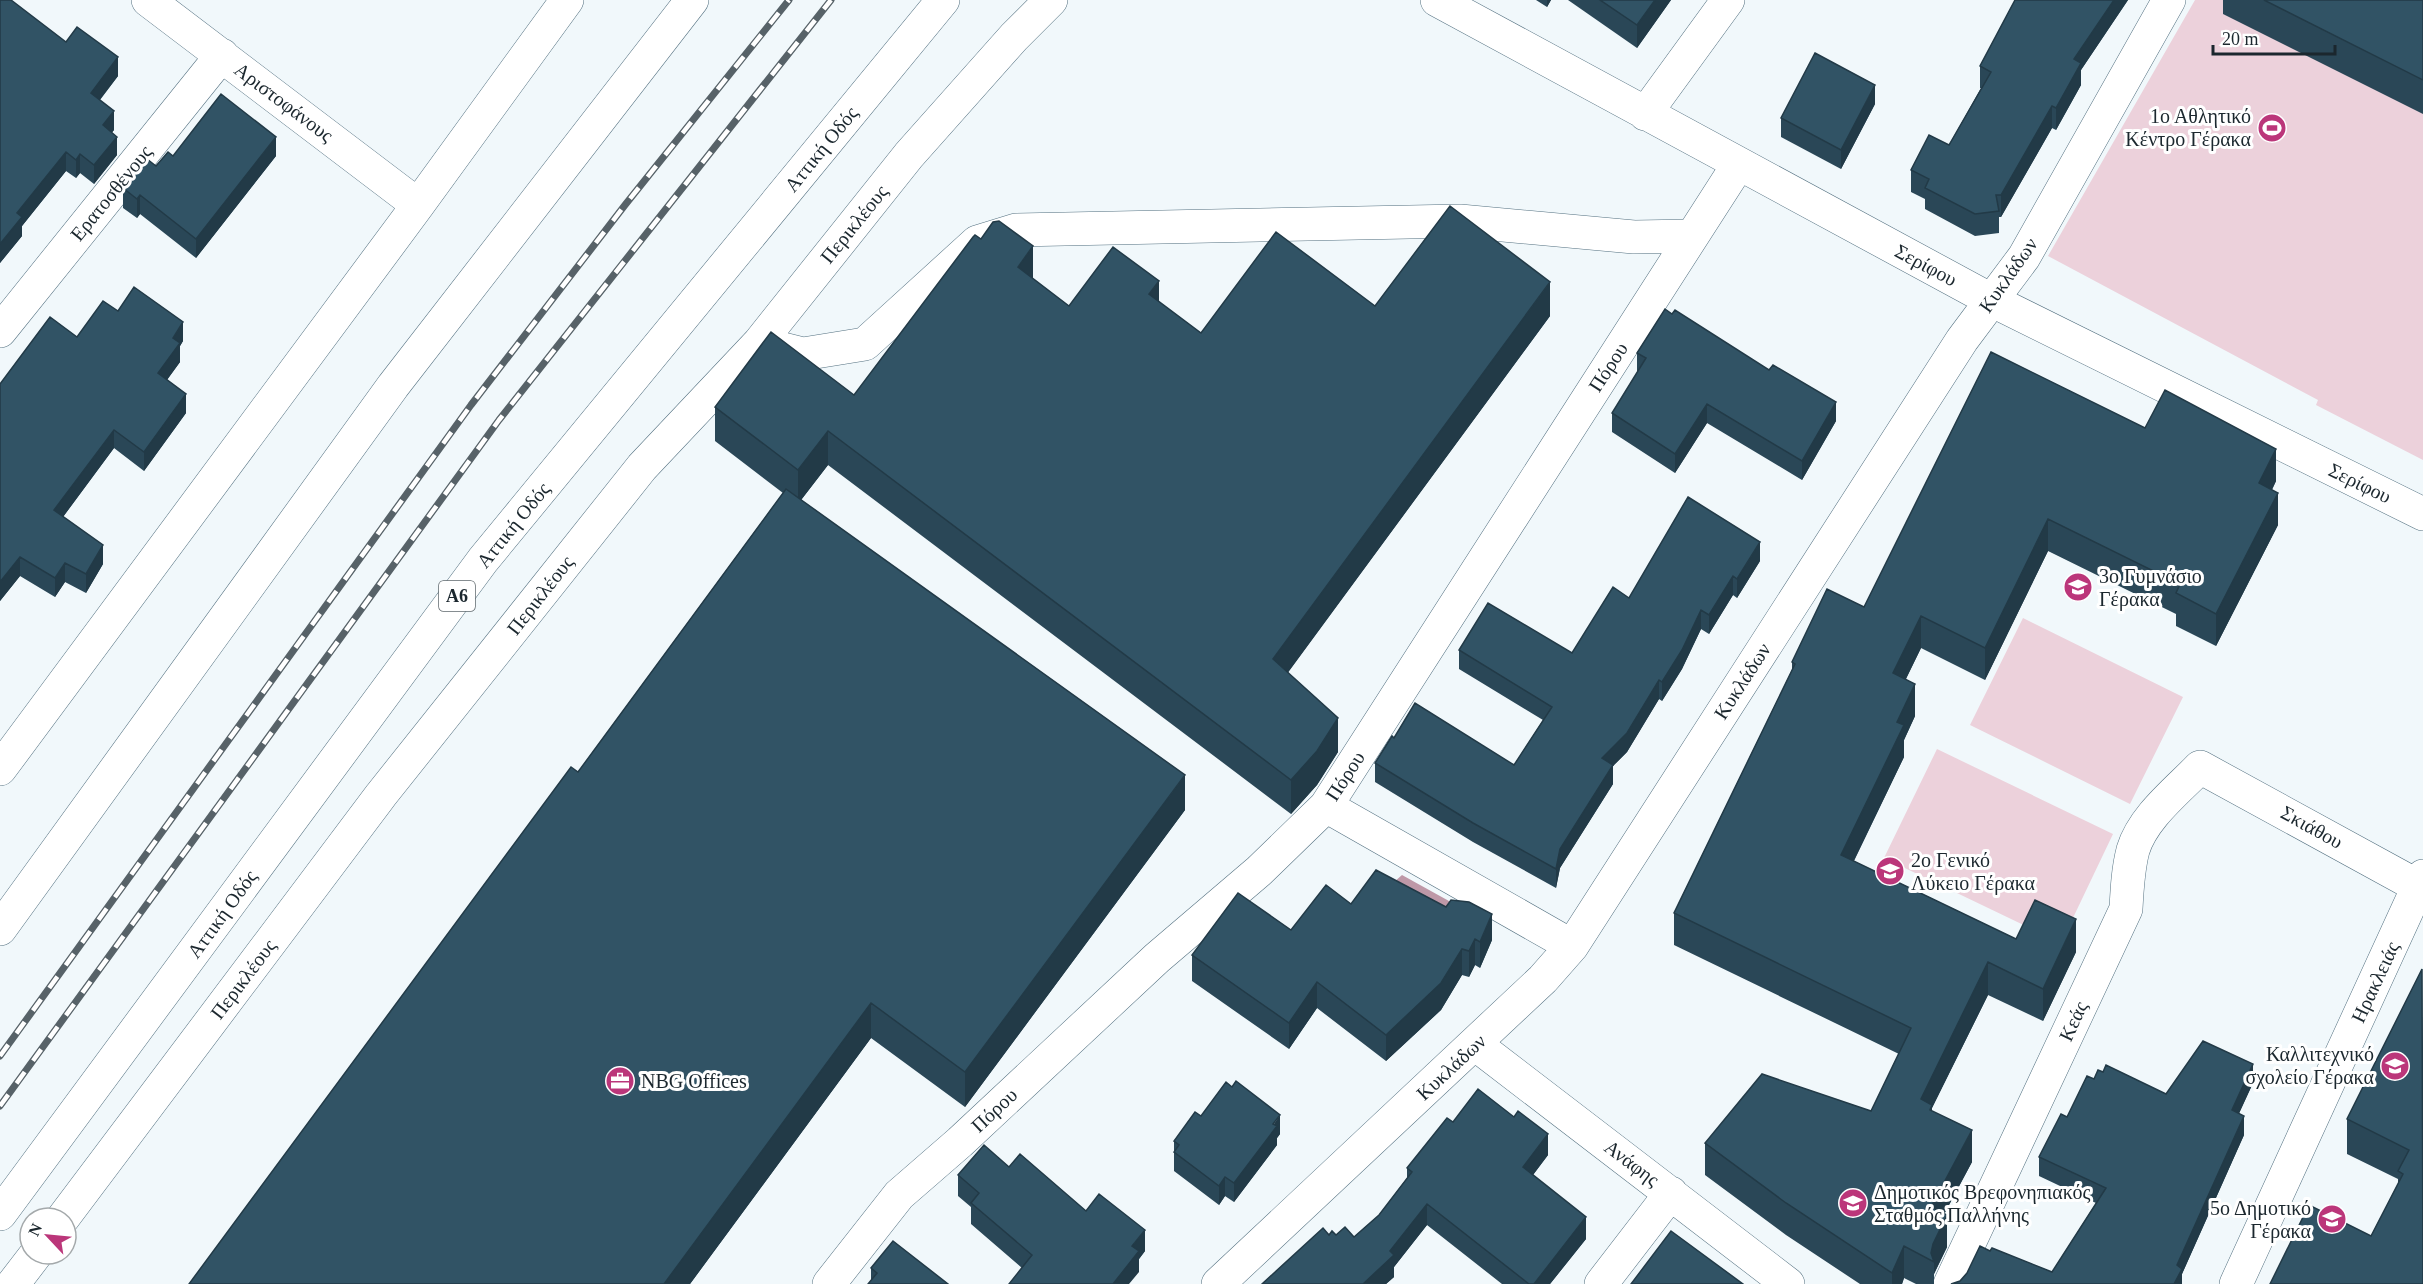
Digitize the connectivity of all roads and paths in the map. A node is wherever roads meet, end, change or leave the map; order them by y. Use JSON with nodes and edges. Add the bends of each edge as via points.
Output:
{"nodes":[{"id":1,"x":148,"y":0,"type":"edge"},
{"id":2,"x":567,"y":0,"type":"edge"},
{"id":3,"x":692,"y":0,"type":"edge"},
{"id":4,"x":944,"y":0,"type":"edge"},
{"id":5,"x":1051,"y":0,"type":"edge"},
{"id":6,"x":1437,"y":0,"type":"edge"},
{"id":7,"x":1728,"y":0,"type":"edge"},
{"id":8,"x":2169,"y":0,"type":"edge"},
{"id":9,"x":222,"y":55,"type":"junction"},
{"id":10,"x":1645,"y":114,"type":"junction"},
{"id":11,"x":1738,"y":165,"type":"junction"},
{"id":12,"x":418,"y":205,"type":"junction"},
{"id":13,"x":1692,"y":236,"type":"junction"},
{"id":14,"x":1991,"y":300,"type":"junction"},
{"id":15,"x":0,"y":331,"type":"edge"},
{"id":16,"x":759,"y":343,"type":"junction"},
{"id":17,"x":2423,"y":514,"type":"edge"},
{"id":18,"x":6,"y":748,"type":"edge"},
{"id":19,"x":2200,"y":767,"type":"joint"},
{"id":20,"x":1326,"y":806,"type":"junction"},
{"id":21,"x":2422,"y":884,"type":"edge"},
{"id":22,"x":0,"y":929,"type":"edge"},
{"id":23,"x":1572,"y":946,"type":"junction"},
{"id":24,"x":1475,"y":1044,"type":"junction"},
{"id":25,"x":1671,"y":1193,"type":"junction"},
{"id":26,"x":72,"y":1206,"type":"edge"},
{"id":27,"x":0,"y":1214,"type":"edge"},
{"id":28,"x":27,"y":1266,"type":"edge"},
{"id":29,"x":13,"y":1284,"type":"edge"},
{"id":30,"x":829,"y":1284,"type":"edge"},
{"id":31,"x":1218,"y":1284,"type":"edge"},
{"id":32,"x":1601,"y":1284,"type":"edge"},
{"id":33,"x":1788,"y":1284,"type":"edge"},
{"id":34,"x":1950,"y":1284,"type":"edge"},
{"id":35,"x":2236,"y":1284,"type":"edge"}],
"edges":[{"from":1,"to":9,"type":"main road","name":"Αριστοφάνους"},
{"from":2,"to":12,"type":"main road"},
{"from":3,"to":22,"type":"main road","via":[[393,386]]},
{"from":4,"to":27,"type":"main road","name":"Αττική Οδός","number":"Α6","via":[[483,560]]},
{"from":5,"to":16,"type":"main road","name":"Περικλέους","via":[[909,155]]},
{"from":6,"to":10,"type":"main road","name":"Σερίφου"},
{"from":7,"to":10,"type":"main road"},
{"from":8,"to":14,"type":"main road","name":"Κυκλάδων","via":[[2024,257]]},
{"from":9,"to":12,"type":"main road","name":"Αριστοφάνους"},
{"from":9,"to":15,"type":"main road","name":"Ερατοσθένους"},
{"from":10,"to":11,"type":"main road","name":"Σερίφου"},
{"from":11,"to":13,"type":"main road","name":"Πόρου"},
{"from":11,"to":14,"type":"main road","name":"Σερίφου"},
{"from":12,"to":18,"type":"main road"},
{"from":13,"to":16,"type":"main road","via":[[1634,237],[1460,221],[1016,230],[977,242],[865,344],[803,354]]},
{"from":13,"to":20,"type":"main road","name":"Πόρου"},
{"from":14,"to":17,"type":"main road","name":"Σερίφου"},
{"from":14,"to":23,"type":"main road","name":"Κυκλάδων"},
{"from":16,"to":26,"type":"main road","name":"Περικλέους","via":[[634,476],[381,795]]},
{"from":19,"to":21,"type":"main road","name":"Σκιάθου"},
{"from":19,"to":34,"type":"main road","name":"Κεάς","via":[[2144,828],[2134,848],[2126,909]]},
{"from":20,"to":23,"type":"main road"},
{"from":20,"to":30,"type":"main road","name":"Πόρου","via":[[899,1195]]},
{"from":21,"to":35,"type":"main road","name":"Ηρακλειάς"},
{"from":23,"to":24,"type":"main road","name":"Κυκλάδων","via":[[1543,980]]},
{"from":24,"to":25,"type":"main road","name":"Ανάφης"},
{"from":24,"to":31,"type":"main road","name":"Κυκλάδων"},
{"from":25,"to":32,"type":"main road"},
{"from":25,"to":33,"type":"main road","name":"Ανάφης"},
{"from":28,"to":29,"type":"main road"}]}
